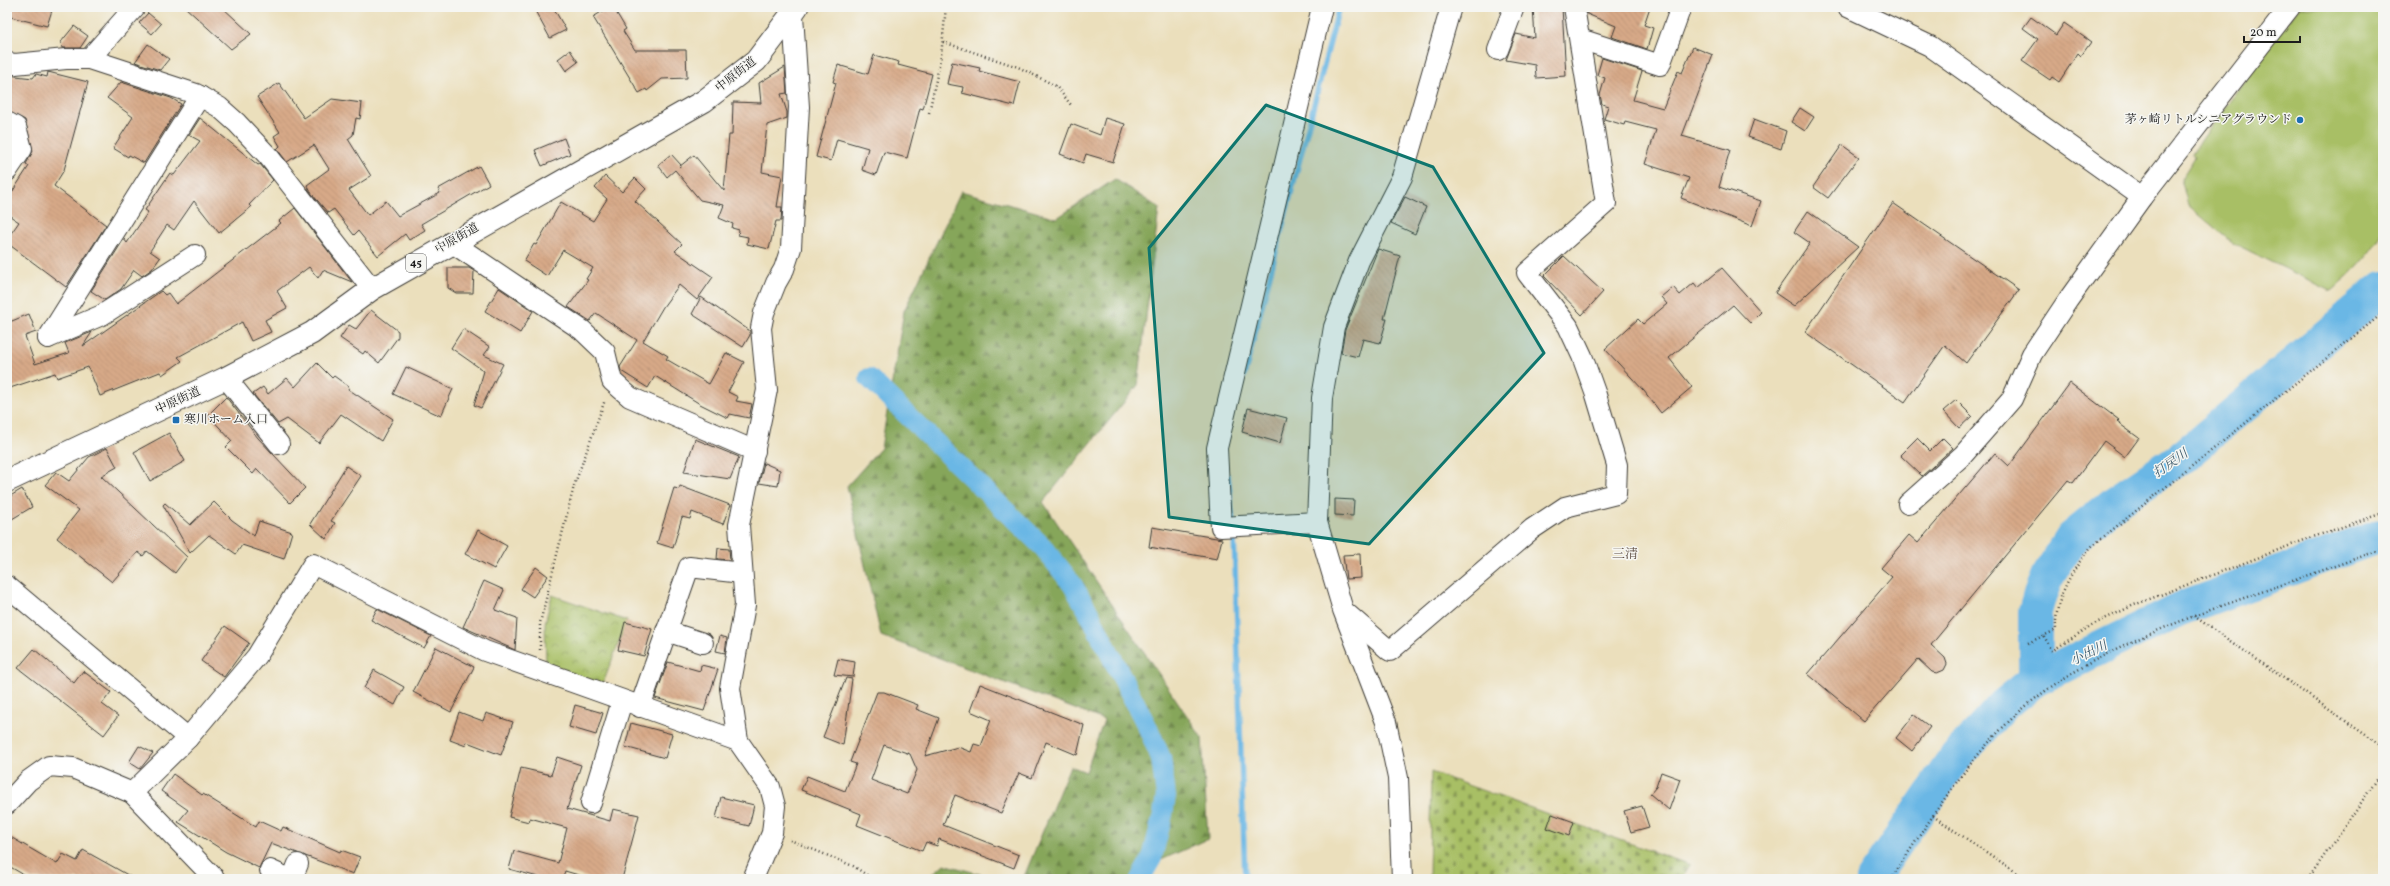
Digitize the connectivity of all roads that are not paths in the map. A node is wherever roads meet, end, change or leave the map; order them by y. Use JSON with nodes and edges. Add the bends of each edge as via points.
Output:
{"nodes":[{"id":1,"x":135,"y":7,"type":"edge"},
{"id":2,"x":1322,"y":7,"type":"edge"},
{"id":3,"x":1451,"y":7,"type":"edge"},
{"id":4,"x":1514,"y":7,"type":"edge"},
{"id":5,"x":1574,"y":7,"type":"edge"},
{"id":6,"x":1681,"y":7,"type":"edge"},
{"id":7,"x":1848,"y":7,"type":"edge"},
{"id":8,"x":2290,"y":7,"type":"edge"},
{"id":9,"x":795,"y":11,"type":"edge"},
{"id":10,"x":1580,"y":39,"type":"junction"},
{"id":11,"x":1498,"y":50,"type":"dead end"},
{"id":12,"x":89,"y":59,"type":"junction"},
{"id":13,"x":7,"y":63,"type":"edge"},
{"id":14,"x":200,"y":96,"type":"junction"},
{"id":15,"x":7,"y":122,"type":"edge"},
{"id":16,"x":7,"y":171,"type":"edge"},
{"id":17,"x":2142,"y":197,"type":"junction"},
{"id":18,"x":451,"y":242,"type":"junction"},
{"id":19,"x":195,"y":255,"type":"dead end"},
{"id":20,"x":372,"y":289,"type":"junction"},
{"id":21,"x":226,"y":378,"type":"junction"},
{"id":22,"x":279,"y":444,"type":"dead end"},
{"id":23,"x":755,"y":451,"type":"junction"},
{"id":24,"x":7,"y":481,"type":"edge"},
{"id":25,"x":1908,"y":504,"type":"dead end"},
{"id":26,"x":1317,"y":522,"type":"junction"},
{"id":27,"x":742,"y":573,"type":"junction"},
{"id":28,"x":7,"y":586,"type":"edge"},
{"id":29,"x":1343,"y":610,"type":"junction"},
{"id":30,"x":666,"y":631,"type":"junction"},
{"id":31,"x":703,"y":643,"type":"dead end"},
{"id":32,"x":631,"y":704,"type":"junction"},
{"id":33,"x":188,"y":738,"type":"junction"},
{"id":34,"x":738,"y":741,"type":"junction"},
{"id":35,"x":132,"y":794,"type":"junction"},
{"id":36,"x":589,"y":803,"type":"dead end"},
{"id":37,"x":7,"y":804,"type":"edge"},
{"id":38,"x":270,"y":870,"type":"dead end"},
{"id":39,"x":293,"y":874,"type":"edge"},
{"id":40,"x":215,"y":879,"type":"edge"},
{"id":41,"x":753,"y":879,"type":"edge"},
{"id":42,"x":1402,"y":879,"type":"edge"}],
"edges":[{"from":1,"to":12,"type":"street"},
{"from":2,"to":26,"type":"street","via":[[1217,448],[1221,527]]},
{"from":3,"to":26,"type":"street","via":[[1402,177],[1359,261],[1334,327],[1322,398]]},
{"from":4,"to":11,"type":"street"},
{"from":5,"to":10,"type":"street"},
{"from":6,"to":10,"type":"street","via":[[1660,65]]},
{"from":7,"to":17,"type":"street","via":[[1930,46]]},
{"from":8,"to":17,"type":"street"},
{"from":9,"to":18,"type":"main road","name":"中原街道","number":"45","via":[[756,61],[704,101]]},
{"from":9,"to":23,"type":"street","via":[[799,107],[791,248],[760,328],[766,390]]},
{"from":10,"to":29,"type":"street","via":[[1606,203],[1527,272],[1568,326],[1582,356],[1617,465],[1616,494],[1565,507],[1532,529],[1390,651]]},
{"from":12,"to":13,"type":"street"},
{"from":12,"to":14,"type":"street","via":[[171,84]]},
{"from":14,"to":19,"type":"street","via":[[48,338],[102,315]]},
{"from":14,"to":20,"type":"street","via":[[219,107],[269,157]]},
{"from":15,"to":16,"type":"street","via":[[16,127],[22,149]]},
{"from":17,"to":25,"type":"street","via":[[2032,354],[2012,399],[1963,455]]},
{"from":18,"to":20,"type":"main road","name":"中原街道","number":"45"},
{"from":18,"to":23,"type":"street","via":[[582,330],[605,352],[612,381],[630,397]]},
{"from":20,"to":21,"type":"main road","name":"中原街道","number":"45","via":[[312,333]]},
{"from":21,"to":22,"type":"street"},
{"from":21,"to":24,"type":"main road","name":"中原街道","number":"45"},
{"from":23,"to":27,"type":"street","via":[[738,525]]},
{"from":26,"to":29,"type":"street"},
{"from":27,"to":30,"type":"street","via":[[689,568]]},
{"from":27,"to":34,"type":"street","via":[[745,604],[730,688]]},
{"from":28,"to":33,"type":"street"},
{"from":29,"to":42,"type":"street","via":[[1386,722],[1398,778]]},
{"from":30,"to":31,"type":"street"},
{"from":30,"to":32,"type":"street"},
{"from":32,"to":33,"type":"street","via":[[485,651],[313,564],[257,656]]},
{"from":32,"to":34,"type":"street"},
{"from":32,"to":36,"type":"street"},
{"from":33,"to":35,"type":"street"},
{"from":34,"to":41,"type":"street","via":[[770,786],[775,806],[772,833]]},
{"from":35,"to":37,"type":"street","via":[[73,768],[49,766],[28,781]]},
{"from":35,"to":40,"type":"street"},
{"from":38,"to":39,"type":"street"}]}
